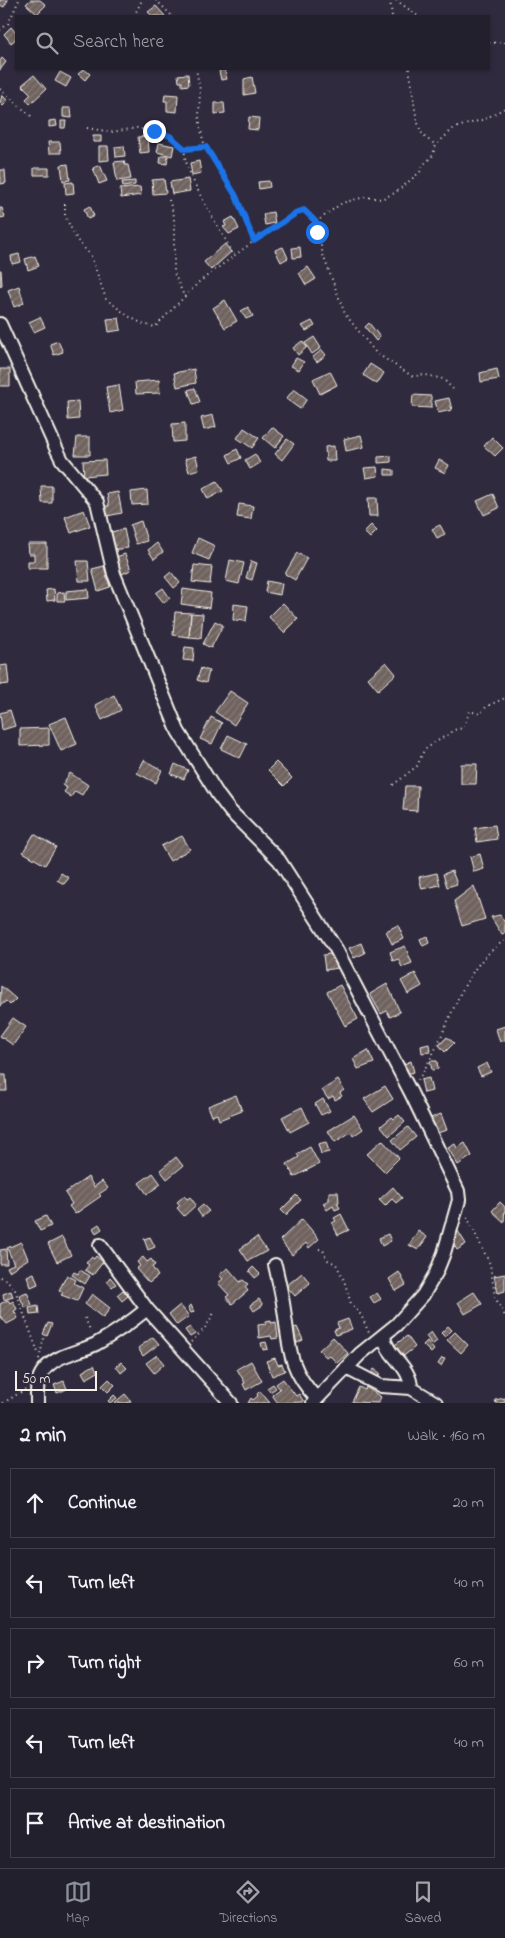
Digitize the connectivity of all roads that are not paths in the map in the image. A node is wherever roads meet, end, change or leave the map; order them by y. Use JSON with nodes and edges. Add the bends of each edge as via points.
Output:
{"nodes":[{"id":1,"x":0,"y":324,"type":"edge"},
{"id":2,"x":100,"y":1245,"type":"dead end"},
{"id":3,"x":275,"y":1265,"type":"dead end"},
{"id":4,"x":148,"y":1309,"type":"junction"},
{"id":5,"x":380,"y":1339,"type":"junction"},
{"id":6,"x":346,"y":1368,"type":"junction"},
{"id":7,"x":411,"y":1388,"type":"junction"},
{"id":8,"x":315,"y":1401,"type":"edge"},
{"id":9,"x":37,"y":1403,"type":"edge"},
{"id":10,"x":231,"y":1403,"type":"edge"},
{"id":11,"x":436,"y":1403,"type":"edge"}],
"edges":[{"from":1,"to":5,"type":"street","via":[[62,460],[97,502],[114,574],[178,731],[230,811],[279,860],[336,949],[454,1181],[459,1200],[436,1273],[410,1312]]},
{"from":2,"to":4,"type":"street"},
{"from":3,"to":8,"type":"street","via":[[289,1354]]},
{"from":4,"to":9,"type":"street","via":[[95,1344],[52,1362],[37,1384]]},
{"from":4,"to":10,"type":"street"},
{"from":5,"to":6,"type":"street"},
{"from":5,"to":7,"type":"street","via":[[411,1378]]},
{"from":6,"to":7,"type":"street","via":[[381,1386]]},
{"from":6,"to":8,"type":"street"},
{"from":7,"to":11,"type":"street"}]}
